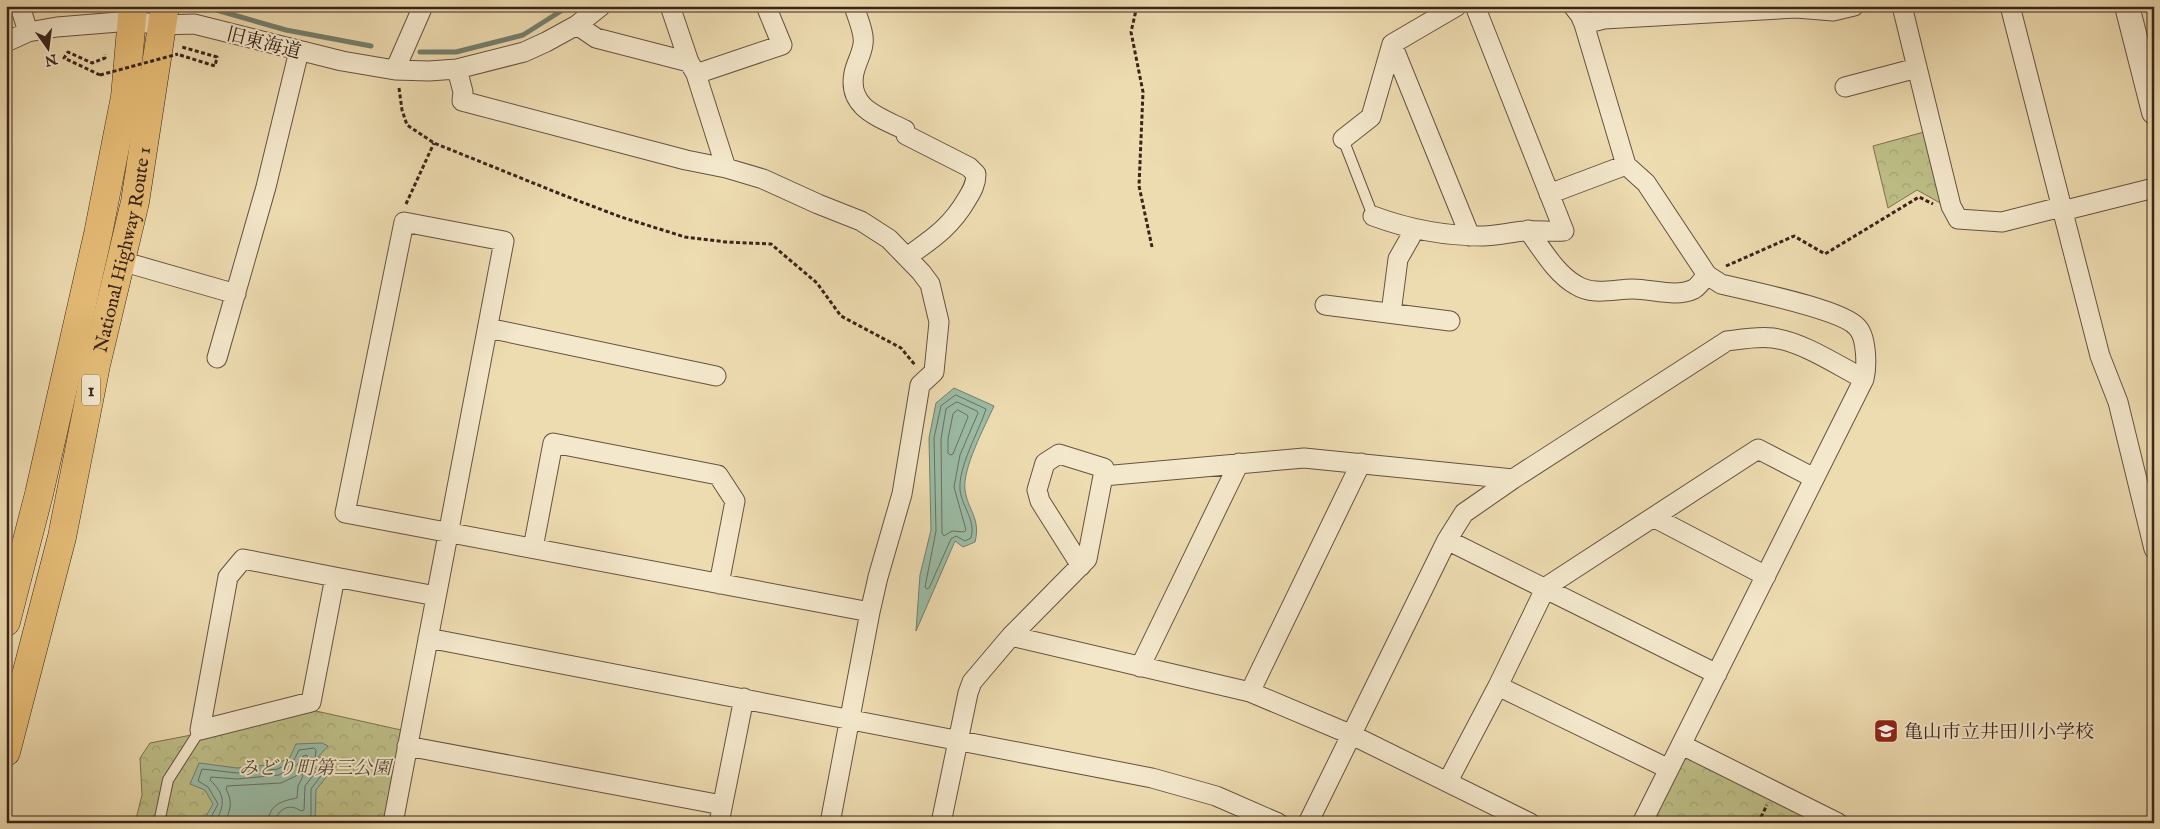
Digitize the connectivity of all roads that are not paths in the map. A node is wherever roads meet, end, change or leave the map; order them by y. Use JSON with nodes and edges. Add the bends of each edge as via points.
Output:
{"nodes":[{"id":1,"x":20,"y":6,"type":"edge"},
{"id":2,"x":423,"y":6,"type":"edge"},
{"id":3,"x":601,"y":6,"type":"edge"},
{"id":4,"x":670,"y":6,"type":"edge"},
{"id":5,"x":766,"y":6,"type":"edge"},
{"id":6,"x":854,"y":6,"type":"edge"},
{"id":7,"x":1457,"y":6,"type":"edge"},
{"id":8,"x":1475,"y":6,"type":"edge"},
{"id":9,"x":1573,"y":6,"type":"edge"},
{"id":10,"x":1854,"y":6,"type":"edge"},
{"id":11,"x":1902,"y":6,"type":"edge"},
{"id":12,"x":2010,"y":6,"type":"edge"},
{"id":13,"x":2127,"y":6,"type":"edge"},
{"id":14,"x":1733,"y":8,"type":"edge"},
{"id":15,"x":174,"y":15,"type":"edge"},
{"id":16,"x":125,"y":16,"type":"edge"},
{"id":17,"x":1584,"y":24,"type":"junction"},
{"id":18,"x":577,"y":25,"type":"junction"},
{"id":19,"x":28,"y":32,"type":"junction"},
{"id":20,"x":6,"y":42,"type":"edge"},
{"id":21,"x":1392,"y":44,"type":"junction"},
{"id":22,"x":299,"y":51,"type":"junction"},
{"id":23,"x":692,"y":68,"type":"junction"},
{"id":24,"x":1917,"y":68,"type":"junction"},
{"id":25,"x":457,"y":69,"type":"junction"},
{"id":26,"x":395,"y":70,"type":"junction"},
{"id":27,"x":1844,"y":87,"type":"dead end"},
{"id":28,"x":2154,"y":112,"type":"edge"},
{"id":29,"x":1343,"y":139,"type":"joint"},
{"id":30,"x":1626,"y":165,"type":"junction"},
{"id":31,"x":726,"y":168,"type":"junction"},
{"id":32,"x":2154,"y":188,"type":"edge"},
{"id":33,"x":1549,"y":194,"type":"junction"},
{"id":34,"x":2062,"y":209,"type":"junction"},
{"id":35,"x":1373,"y":216,"type":"joint"},
{"id":36,"x":1415,"y":228,"type":"junction"},
{"id":37,"x":1528,"y":230,"type":"junction"},
{"id":38,"x":1470,"y":236,"type":"junction"},
{"id":39,"x":907,"y":257,"type":"junction"},
{"id":40,"x":121,"y":261,"type":"junction"},
{"id":41,"x":1707,"y":275,"type":"junction"},
{"id":42,"x":236,"y":294,"type":"junction"},
{"id":43,"x":1325,"y":305,"type":"dead end"},
{"id":44,"x":1391,"y":313,"type":"junction"},
{"id":45,"x":1450,"y":321,"type":"dead end"},
{"id":46,"x":488,"y":328,"type":"junction"},
{"id":47,"x":217,"y":358,"type":"dead end"},
{"id":48,"x":716,"y":376,"type":"dead end"},
{"id":49,"x":1864,"y":379,"type":"junction"},
{"id":50,"x":1361,"y":462,"type":"junction"},
{"id":51,"x":1239,"y":464,"type":"junction"},
{"id":52,"x":1103,"y":476,"type":"junction"},
{"id":53,"x":1814,"y":478,"type":"junction"},
{"id":54,"x":1513,"y":479,"type":"junction"},
{"id":55,"x":1655,"y":518,"type":"junction"},
{"id":56,"x":448,"y":531,"type":"junction"},
{"id":57,"x":1447,"y":540,"type":"junction"},
{"id":58,"x":533,"y":548,"type":"junction"},
{"id":59,"x":2154,"y":549,"type":"edge"},
{"id":60,"x":1080,"y":566,"type":"junction"},
{"id":61,"x":1766,"y":576,"type":"junction"},
{"id":62,"x":335,"y":577,"type":"junction"},
{"id":63,"x":719,"y":584,"type":"junction"},
{"id":64,"x":1546,"y":587,"type":"junction"},
{"id":65,"x":436,"y":596,"type":"junction"},
{"id":66,"x":870,"y":612,"type":"junction"},
{"id":67,"x":6,"y":622,"type":"edge"},
{"id":68,"x":1011,"y":636,"type":"junction"},
{"id":69,"x":428,"y":638,"type":"junction"},
{"id":70,"x":1140,"y":667,"type":"junction"},
{"id":71,"x":1717,"y":674,"type":"junction"},
{"id":72,"x":1498,"y":686,"type":"junction"},
{"id":73,"x":1250,"y":692,"type":"junction"},
{"id":74,"x":744,"y":698,"type":"junction"},
{"id":75,"x":850,"y":720,"type":"junction"},
{"id":76,"x":200,"y":730,"type":"junction"},
{"id":77,"x":1352,"y":735,"type":"junction"},
{"id":78,"x":957,"y":740,"type":"junction"},
{"id":79,"x":1682,"y":744,"type":"junction"},
{"id":80,"x":408,"y":746,"type":"junction"},
{"id":81,"x":6,"y":752,"type":"edge"},
{"id":82,"x":1669,"y":769,"type":"junction"},
{"id":83,"x":1448,"y":781,"type":"junction"},
{"id":84,"x":721,"y":814,"type":"edge"},
{"id":85,"x":159,"y":823,"type":"edge"},
{"id":86,"x":393,"y":823,"type":"edge"},
{"id":87,"x":830,"y":823,"type":"edge"},
{"id":88,"x":941,"y":823,"type":"edge"},
{"id":89,"x":1278,"y":823,"type":"edge"},
{"id":90,"x":1308,"y":823,"type":"edge"},
{"id":91,"x":1530,"y":823,"type":"edge"},
{"id":92,"x":1642,"y":823,"type":"edge"},
{"id":93,"x":1838,"y":823,"type":"edge"}],
"edges":[{"from":1,"to":19,"type":"street"},
{"from":2,"to":26,"type":"street"},
{"from":3,"to":18,"type":"street","name":"旧東海道"},
{"from":4,"to":23,"type":"street"},
{"from":5,"to":23,"type":"street","via":[[782,45]]},
{"from":6,"to":39,"type":"street","via":[[864,42],[852,85],[860,104],[905,130],[906,135],[976,174],[974,186],[949,224]]},
{"from":7,"to":21,"type":"street"},
{"from":8,"to":33,"type":"street"},
{"from":9,"to":17,"type":"street"},
{"from":10,"to":14,"type":"street","via":[[1833,11]]},
{"from":11,"to":24,"type":"street"},
{"from":12,"to":34,"type":"street"},
{"from":13,"to":28,"type":"street"},
{"from":14,"to":17,"type":"street","via":[[1604,19]]},
{"from":15,"to":16,"type":"street","name":"旧東海道"},
{"from":15,"to":22,"type":"street","name":"旧東海道","via":[[194,24]]},
{"from":15,"to":40,"type":"highway","name":"National Highway Route 1","number":"1"},
{"from":16,"to":19,"type":"street","name":"旧東海道"},
{"from":16,"to":67,"type":"highway","name":"National Highway Route 1","number":"1","via":[[124,96],[98,234]]},
{"from":17,"to":30,"type":"street"},
{"from":18,"to":23,"type":"street","via":[[596,38]]},
{"from":18,"to":25,"type":"street","name":"旧東海道","via":[[524,52]]},
{"from":19,"to":20,"type":"street","name":"旧東海道"},
{"from":21,"to":29,"type":"street","via":[[1371,117]]},
{"from":21,"to":38,"type":"street"},
{"from":22,"to":26,"type":"street","name":"旧東海道"},
{"from":22,"to":42,"type":"street"},
{"from":23,"to":31,"type":"street"},
{"from":24,"to":27,"type":"street"},
{"from":24,"to":34,"type":"street","via":[[1951,206],[1958,219],[2002,222]]},
{"from":25,"to":26,"type":"street","name":"旧東海道"},
{"from":25,"to":31,"type":"street","via":[[462,101]]},
{"from":29,"to":35,"type":"lane"},
{"from":30,"to":33,"type":"street"},
{"from":30,"to":41,"type":"street","via":[[1646,183]]},
{"from":31,"to":39,"type":"street","via":[[763,179],[861,221],[889,239]]},
{"from":32,"to":34,"type":"street"},
{"from":33,"to":37,"type":"street","via":[[1564,231]]},
{"from":34,"to":59,"type":"street","via":[[2100,356],[2118,402]]},
{"from":35,"to":36,"type":"street"},
{"from":36,"to":38,"type":"street"},
{"from":36,"to":44,"type":"street","via":[[1398,259]]},
{"from":37,"to":38,"type":"street"},
{"from":37,"to":41,"type":"street","via":[[1564,277],[1590,290],[1679,293],[1695,288]]},
{"from":39,"to":66,"type":"street","via":[[930,284],[939,322],[934,372],[920,385],[902,494]]},
{"from":40,"to":42,"type":"street"},
{"from":40,"to":81,"type":"highway","name":"National Highway Route 1","number":"1","via":[[96,365],[62,537]]},
{"from":41,"to":49,"type":"street","via":[[1721,284],[1835,313],[1846,319],[1858,328],[1864,344]]},
{"from":42,"to":47,"type":"street"},
{"from":43,"to":44,"type":"street"},
{"from":44,"to":45,"type":"street"},
{"from":46,"to":48,"type":"street"},
{"from":46,"to":56,"type":"street"},
{"from":46,"to":56,"type":"street","via":[[504,241],[404,222],[345,513]]},
{"from":49,"to":53,"type":"street"},
{"from":49,"to":54,"type":"street","via":[[1791,342],[1752,337],[1727,341]]},
{"from":50,"to":51,"type":"street","via":[[1304,458]]},
{"from":50,"to":54,"type":"street"},
{"from":50,"to":73,"type":"street"},
{"from":51,"to":52,"type":"street"},
{"from":51,"to":70,"type":"street"},
{"from":52,"to":60,"type":"street","via":[[1087,559]]},
{"from":52,"to":60,"type":"street","via":[[1104,468],[1059,454],[1045,463],[1037,490],[1040,501]]},
{"from":53,"to":55,"type":"street","via":[[1758,449]]},
{"from":53,"to":61,"type":"street"},
{"from":54,"to":57,"type":"street","via":[[1464,514]]},
{"from":55,"to":61,"type":"street"},
{"from":55,"to":64,"type":"street"},
{"from":56,"to":58,"type":"street"},
{"from":56,"to":65,"type":"street"},
{"from":57,"to":64,"type":"street"},
{"from":57,"to":77,"type":"street"},
{"from":58,"to":63,"type":"street"},
{"from":58,"to":63,"type":"street","via":[[553,443],[699,471],[718,475],[735,501]]},
{"from":60,"to":68,"type":"street"},
{"from":61,"to":71,"type":"street"},
{"from":62,"to":65,"type":"street"},
{"from":62,"to":76,"type":"street","via":[[311,702]]},
{"from":62,"to":76,"type":"street","via":[[243,559],[228,577]]},
{"from":63,"to":66,"type":"street"},
{"from":64,"to":71,"type":"street"},
{"from":64,"to":72,"type":"street"},
{"from":65,"to":69,"type":"street"},
{"from":66,"to":75,"type":"street"},
{"from":68,"to":70,"type":"street"},
{"from":68,"to":78,"type":"street","via":[[972,682]]},
{"from":69,"to":74,"type":"street"},
{"from":69,"to":80,"type":"street"},
{"from":70,"to":73,"type":"street"},
{"from":71,"to":79,"type":"street"},
{"from":72,"to":82,"type":"street"},
{"from":72,"to":83,"type":"street"},
{"from":73,"to":77,"type":"street"},
{"from":74,"to":75,"type":"street"},
{"from":74,"to":84,"type":"street"},
{"from":75,"to":78,"type":"street"},
{"from":75,"to":87,"type":"street"},
{"from":76,"to":85,"type":"lane","via":[[168,780]]},
{"from":77,"to":83,"type":"street"},
{"from":77,"to":90,"type":"street"},
{"from":78,"to":88,"type":"street"},
{"from":78,"to":89,"type":"street","via":[[1170,782],[1216,796]]},
{"from":79,"to":82,"type":"street"},
{"from":79,"to":93,"type":"street"},
{"from":80,"to":84,"type":"street"},
{"from":80,"to":86,"type":"street"},
{"from":82,"to":92,"type":"street"},
{"from":83,"to":91,"type":"street"}]}
